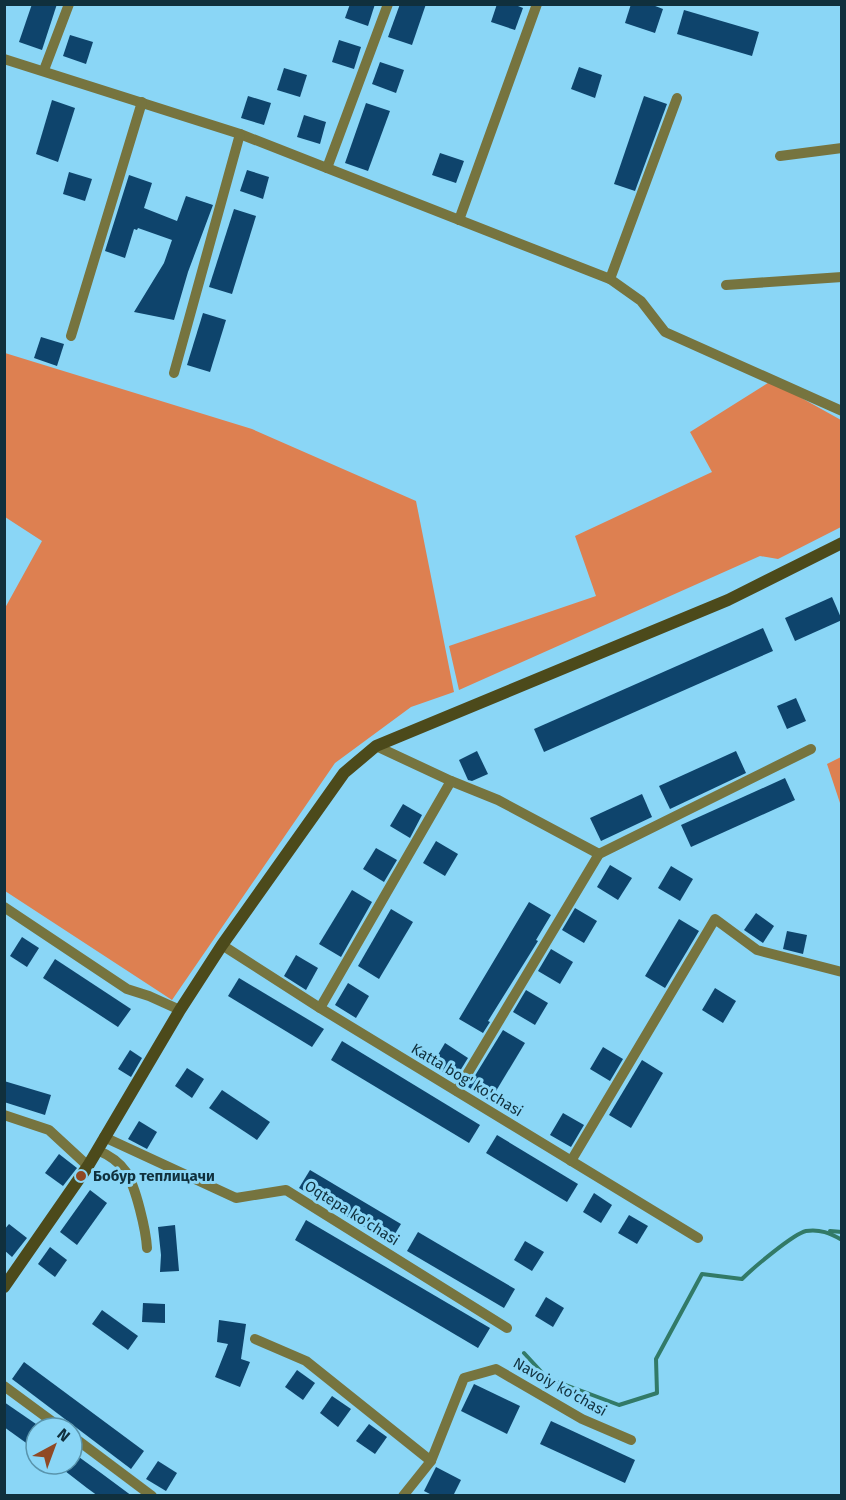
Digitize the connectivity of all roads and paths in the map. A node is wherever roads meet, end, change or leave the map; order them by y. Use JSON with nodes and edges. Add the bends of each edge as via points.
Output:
{"nodes":[{"id":1,"x":69,"y":4,"type":"edge"},
{"id":2,"x":388,"y":4,"type":"edge"},
{"id":3,"x":537,"y":4,"type":"edge"},
{"id":4,"x":4,"y":59,"type":"edge"},
{"id":5,"x":44,"y":70,"type":"junction"},
{"id":6,"x":677,"y":98,"type":"dead end"},
{"id":7,"x":142,"y":102,"type":"junction"},
{"id":8,"x":240,"y":134,"type":"junction"},
{"id":9,"x":842,"y":148,"type":"edge"},
{"id":10,"x":780,"y":156,"type":"dead end"},
{"id":11,"x":327,"y":168,"type":"junction"},
{"id":12,"x":459,"y":220,"type":"junction"},
{"id":13,"x":842,"y":277,"type":"edge"},
{"id":14,"x":610,"y":279,"type":"junction"},
{"id":15,"x":726,"y":285,"type":"dead end"},
{"id":16,"x":71,"y":336,"type":"dead end"},
{"id":17,"x":174,"y":373,"type":"dead end"},
{"id":18,"x":842,"y":411,"type":"edge"},
{"id":19,"x":842,"y":543,"type":"edge"},
{"id":20,"x":376,"y":746,"type":"junction"},
{"id":21,"x":811,"y":749,"type":"dead end"},
{"id":22,"x":451,"y":781,"type":"junction"},
{"id":23,"x":599,"y":854,"type":"junction"},
{"id":24,"x":4,"y":907,"type":"edge"},
{"id":25,"x":222,"y":945,"type":"junction"},
{"id":26,"x":842,"y":972,"type":"edge"},
{"id":27,"x":320,"y":1008,"type":"junction"},
{"id":28,"x":180,"y":1010,"type":"junction"},
{"id":29,"x":457,"y":1092,"type":"junction"},
{"id":30,"x":4,"y":1115,"type":"edge"},
{"id":31,"x":104,"y":1137,"type":"junction"},
{"id":32,"x":97,"y":1150,"type":"junction"},
{"id":33,"x":571,"y":1161,"type":"junction"},
{"id":34,"x":87,"y":1166,"type":"junction"},
{"id":35,"x":698,"y":1238,"type":"dead end"},
{"id":36,"x":147,"y":1248,"type":"dead end"},
{"id":37,"x":4,"y":1287,"type":"edge"},
{"id":38,"x":507,"y":1328,"type":"dead end"},
{"id":39,"x":255,"y":1339,"type":"dead end"},
{"id":40,"x":4,"y":1386,"type":"edge"},
{"id":41,"x":45,"y":1416,"type":"edge"},
{"id":42,"x":631,"y":1440,"type":"dead end"},
{"id":43,"x":84,"y":1445,"type":"edge"},
{"id":44,"x":431,"y":1461,"type":"junction"},
{"id":45,"x":152,"y":1496,"type":"edge"},
{"id":46,"x":403,"y":1496,"type":"edge"}],
"edges":[{"from":1,"to":5,"type":"street"},
{"from":2,"to":11,"type":"street"},
{"from":3,"to":12,"type":"street"},
{"from":4,"to":5,"type":"street"},
{"from":5,"to":7,"type":"street"},
{"from":6,"to":14,"type":"street"},
{"from":7,"to":8,"type":"street"},
{"from":7,"to":16,"type":"street"},
{"from":8,"to":11,"type":"street"},
{"from":8,"to":17,"type":"street"},
{"from":9,"to":10,"type":"street"},
{"from":11,"to":12,"type":"street"},
{"from":12,"to":14,"type":"street"},
{"from":13,"to":15,"type":"street"},
{"from":14,"to":18,"type":"street","via":[[641,301],[665,332]]},
{"from":19,"to":20,"type":"main road","via":[[728,600]]},
{"from":20,"to":22,"type":"street"},
{"from":20,"to":25,"type":"main road","via":[[344,773]]},
{"from":21,"to":23,"type":"street"},
{"from":22,"to":23,"type":"street","via":[[498,800]]},
{"from":22,"to":27,"type":"street"},
{"from":23,"to":29,"type":"street"},
{"from":24,"to":28,"type":"street","via":[[127,989]]},
{"from":25,"to":27,"type":"street","name":"Katta bog' ko'chasi"},
{"from":25,"to":28,"type":"main road"},
{"from":26,"to":33,"type":"street","via":[[757,950],[715,919]]},
{"from":27,"to":29,"type":"street","name":"Katta bog' ko'chasi"},
{"from":28,"to":31,"type":"main road"},
{"from":29,"to":33,"type":"street","name":"Katta bog' ko'chasi"},
{"from":30,"to":34,"type":"street","via":[[49,1130]]},
{"from":31,"to":32,"type":"main road"},
{"from":31,"to":38,"type":"street","name":"Oqtepa ko'chasi","via":[[236,1198],[286,1190]]},
{"from":32,"to":34,"type":"main road"},
{"from":32,"to":36,"type":"street","via":[[111,1156],[127,1173],[146,1229]]},
{"from":33,"to":35,"type":"street","name":"Katta bog' ko'chasi"},
{"from":34,"to":37,"type":"main road"},
{"from":39,"to":44,"type":"street","via":[[306,1361]]},
{"from":40,"to":41,"type":"street"},
{"from":42,"to":44,"type":"street","name":"Navoiy ko'chasi","via":[[582,1419],[496,1369],[465,1378]]},
{"from":43,"to":45,"type":"street"},
{"from":44,"to":46,"type":"street","name":"Navoiy ko'chasi"}]}
